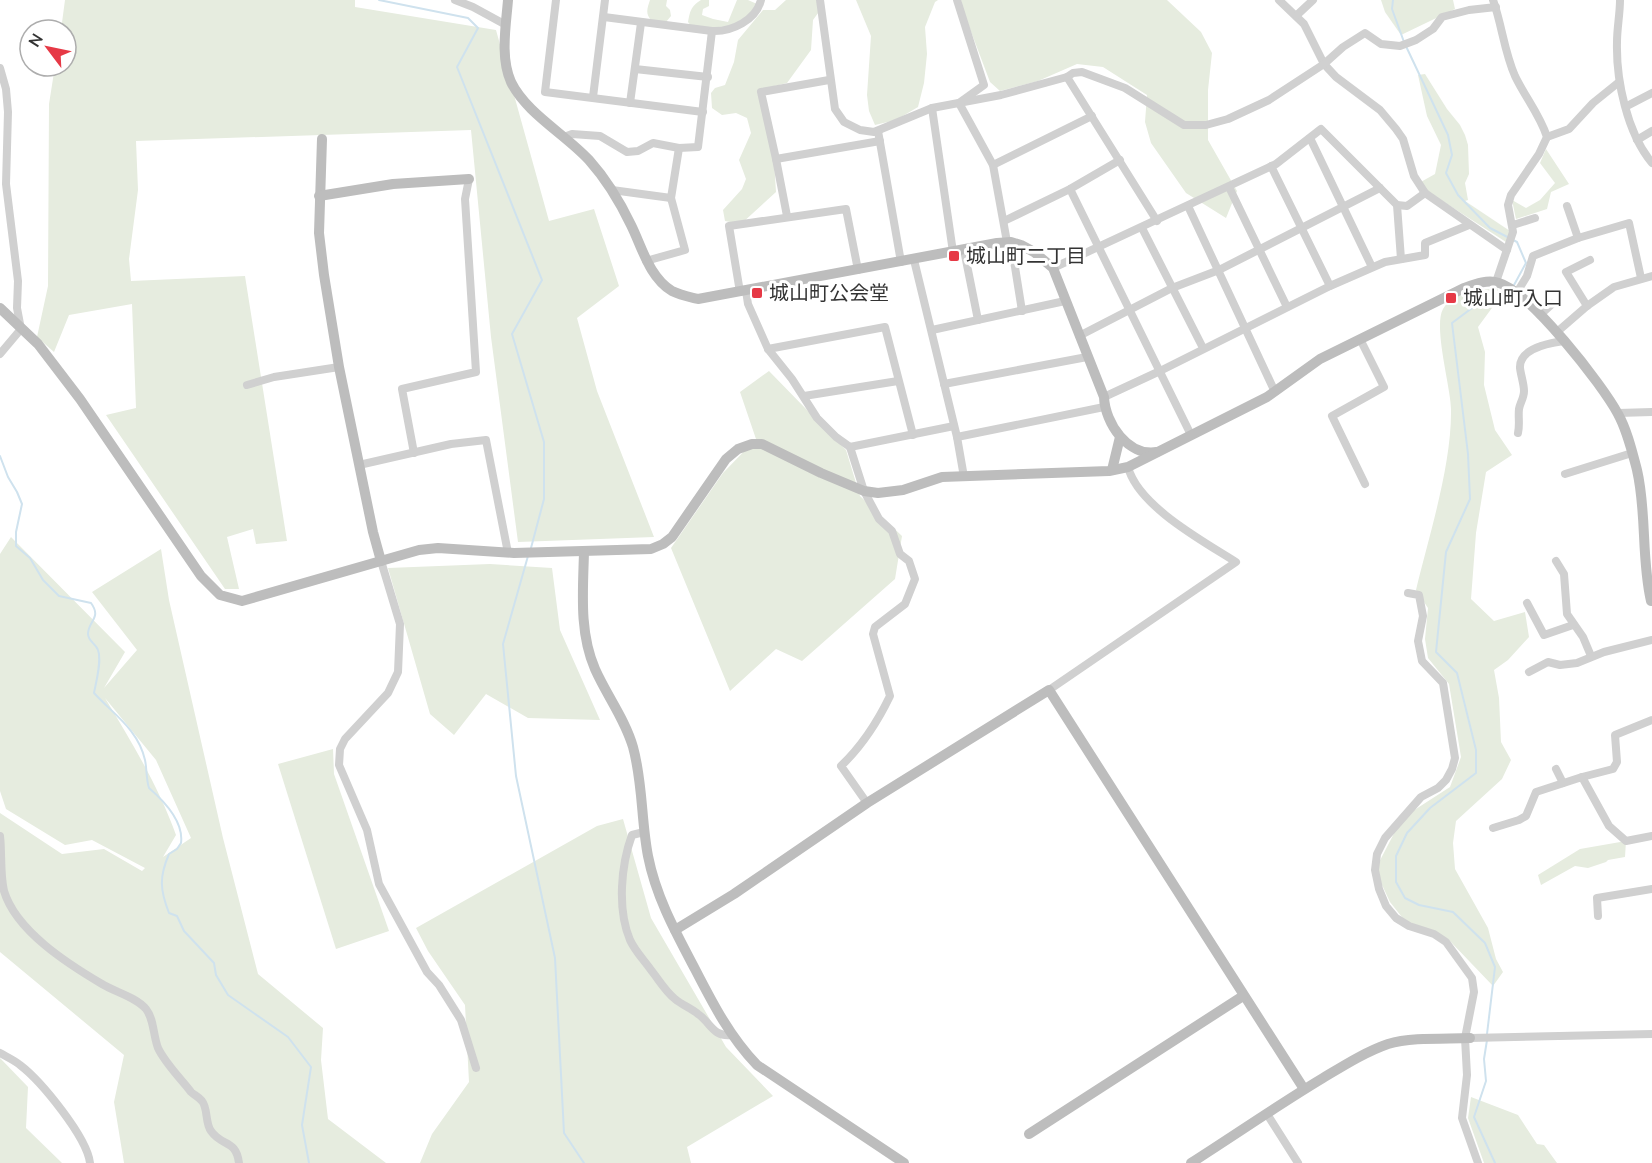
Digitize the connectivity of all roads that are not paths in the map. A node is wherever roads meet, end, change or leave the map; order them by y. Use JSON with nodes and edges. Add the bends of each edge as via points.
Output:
{"nodes":[{"id":1,"x":455,"y":0,"type":"edge"},
{"id":2,"x":508,"y":0,"type":"edge"},
{"id":3,"x":556,"y":0,"type":"edge"},
{"id":4,"x":605,"y":0,"type":"edge"},
{"id":5,"x":761,"y":0,"type":"edge"},
{"id":6,"x":820,"y":0,"type":"edge"},
{"id":7,"x":957,"y":0,"type":"edge"},
{"id":8,"x":1280,"y":0,"type":"edge"},
{"id":9,"x":1314,"y":0,"type":"edge"},
{"id":10,"x":1620,"y":0,"type":"edge"},
{"id":11,"x":1494,"y":3,"type":"edge"},
{"id":12,"x":1297,"y":15,"type":"junction"},
{"id":13,"x":604,"y":17,"type":"junction"},
{"id":14,"x":641,"y":23,"type":"junction"},
{"id":15,"x":506,"y":25,"type":"junction"},
{"id":16,"x":712,"y":31,"type":"junction"},
{"id":17,"x":1324,"y":64,"type":"junction"},
{"id":18,"x":0,"y":68,"type":"edge"},
{"id":19,"x":635,"y":69,"type":"junction"},
{"id":20,"x":708,"y":77,"type":"junction"},
{"id":21,"x":1067,"y":77,"type":"junction"},
{"id":22,"x":829,"y":80,"type":"junction"},
{"id":23,"x":1619,"y":82,"type":"junction"},
{"id":24,"x":1652,"y":93,"type":"edge"},
{"id":25,"x":593,"y":98,"type":"junction"},
{"id":26,"x":630,"y":103,"type":"junction"},
{"id":27,"x":959,"y":104,"type":"junction"},
{"id":28,"x":1626,"y":106,"type":"junction"},
{"id":29,"x":932,"y":108,"type":"junction"},
{"id":30,"x":703,"y":112,"type":"junction"},
{"id":31,"x":1092,"y":116,"type":"junction"},
{"id":32,"x":878,"y":131,"type":"junction"},
{"id":33,"x":1652,"y":131,"type":"edge"},
{"id":34,"x":564,"y":137,"type":"junction"},
{"id":35,"x":1547,"y":137,"type":"junction"},
{"id":36,"x":1310,"y":138,"type":"junction"},
{"id":37,"x":322,"y":140,"type":"dead end"},
{"id":38,"x":1638,"y":140,"type":"junction"},
{"id":39,"x":880,"y":141,"type":"junction"},
{"id":40,"x":679,"y":148,"type":"junction"},
{"id":41,"x":776,"y":159,"type":"junction"},
{"id":42,"x":1120,"y":160,"type":"junction"},
{"id":43,"x":1652,"y":162,"type":"edge"},
{"id":44,"x":993,"y":165,"type":"junction"},
{"id":45,"x":1270,"y":166,"type":"junction"},
{"id":46,"x":469,"y":179,"type":"joint"},
{"id":47,"x":1229,"y":187,"type":"junction"},
{"id":48,"x":1380,"y":188,"type":"junction"},
{"id":49,"x":1070,"y":189,"type":"junction"},
{"id":50,"x":612,"y":190,"type":"junction"},
{"id":51,"x":1425,"y":193,"type":"junction"},
{"id":52,"x":319,"y":196,"type":"junction"},
{"id":53,"x":671,"y":198,"type":"junction"},
{"id":54,"x":1397,"y":205,"type":"junction"},
{"id":55,"x":1188,"y":206,"type":"junction"},
{"id":56,"x":1344,"y":206,"type":"junction"},
{"id":57,"x":1567,"y":206,"type":"dead end"},
{"id":58,"x":787,"y":216,"type":"junction"},
{"id":59,"x":1535,"y":218,"type":"dead end"},
{"id":60,"x":1004,"y":221,"type":"junction"},
{"id":61,"x":1157,"y":221,"type":"junction"},
{"id":62,"x":1469,"y":225,"type":"junction"},
{"id":63,"x":1142,"y":228,"type":"junction"},
{"id":64,"x":1302,"y":228,"type":"junction"},
{"id":65,"x":1513,"y":228,"type":"junction"},
{"id":66,"x":1578,"y":238,"type":"junction"},
{"id":67,"x":1009,"y":242,"type":"junction"},
{"id":68,"x":1098,"y":247,"type":"junction"},
{"id":69,"x":1508,"y":247,"type":"junction"},
{"id":70,"x":1259,"y":249,"type":"junction"},
{"id":71,"x":964,"y":250,"type":"junction"},
{"id":72,"x":953,"y":252,"type":"junction"},
{"id":73,"x":1401,"y":259,"type":"junction"},
{"id":74,"x":914,"y":260,"type":"junction"},
{"id":75,"x":1590,"y":260,"type":"dead end"},
{"id":76,"x":646,"y":261,"type":"junction"},
{"id":77,"x":901,"y":262,"type":"junction"},
{"id":78,"x":1372,"y":267,"type":"junction"},
{"id":79,"x":1053,"y":268,"type":"junction"},
{"id":80,"x":858,"y":270,"type":"junction"},
{"id":81,"x":1219,"y":270,"type":"junction"},
{"id":82,"x":1652,"y":276,"type":"edge"},
{"id":83,"x":1641,"y":279,"type":"junction"},
{"id":84,"x":1496,"y":282,"type":"junction"},
{"id":85,"x":1330,"y":286,"type":"junction"},
{"id":86,"x":1172,"y":288,"type":"junction"},
{"id":87,"x":743,"y":292,"type":"junction"},
{"id":88,"x":1516,"y":294,"type":"junction"},
{"id":89,"x":1065,"y":301,"type":"junction"},
{"id":90,"x":1552,"y":304,"type":"dead end"},
{"id":91,"x":1587,"y":306,"type":"junction"},
{"id":92,"x":1287,"y":307,"type":"junction"},
{"id":93,"x":0,"y":308,"type":"edge"},
{"id":94,"x":1131,"y":309,"type":"junction"},
{"id":95,"x":1022,"y":311,"type":"junction"},
{"id":96,"x":1540,"y":315,"type":"junction"},
{"id":97,"x":978,"y":320,"type":"junction"},
{"id":98,"x":21,"y":329,"type":"junction"},
{"id":99,"x":932,"y":330,"type":"junction"},
{"id":100,"x":1245,"y":330,"type":"junction"},
{"id":101,"x":1079,"y":336,"type":"junction"},
{"id":102,"x":1560,"y":336,"type":"junction"},
{"id":103,"x":1360,"y":339,"type":"junction"},
{"id":104,"x":1203,"y":348,"type":"junction"},
{"id":105,"x":768,"y":349,"type":"junction"},
{"id":106,"x":0,"y":354,"type":"edge"},
{"id":107,"x":1087,"y":357,"type":"junction"},
{"id":108,"x":339,"y":367,"type":"junction"},
{"id":109,"x":1160,"y":371,"type":"junction"},
{"id":110,"x":898,"y":381,"type":"junction"},
{"id":111,"x":247,"y":384,"type":"dead end"},
{"id":112,"x":944,"y":384,"type":"junction"},
{"id":113,"x":1275,"y":392,"type":"junction"},
{"id":114,"x":804,"y":396,"type":"junction"},
{"id":115,"x":1104,"y":402,"type":"junction"},
{"id":116,"x":1652,"y":412,"type":"edge"},
{"id":117,"x":1618,"y":413,"type":"junction"},
{"id":118,"x":954,"y":426,"type":"junction"},
{"id":119,"x":1518,"y":432,"type":"dead end"},
{"id":120,"x":914,"y":435,"type":"junction"},
{"id":121,"x":1191,"y":435,"type":"junction"},
{"id":122,"x":957,"y":437,"type":"junction"},
{"id":123,"x":1120,"y":437,"type":"junction"},
{"id":124,"x":850,"y":447,"type":"junction"},
{"id":125,"x":1163,"y":450,"type":"junction"},
{"id":126,"x":414,"y":453,"type":"junction"},
{"id":127,"x":1632,"y":453,"type":"junction"},
{"id":128,"x":359,"y":465,"type":"junction"},
{"id":129,"x":1128,"y":467,"type":"junction"},
{"id":130,"x":1113,"y":470,"type":"junction"},
{"id":131,"x":1565,"y":474,"type":"dead end"},
{"id":132,"x":964,"y":477,"type":"junction"},
{"id":133,"x":1365,"y":484,"type":"dead end"},
{"id":134,"x":864,"y":491,"type":"junction"},
{"id":135,"x":584,"y":552,"type":"junction"},
{"id":136,"x":511,"y":553,"type":"junction"},
{"id":137,"x":381,"y":561,"type":"junction"},
{"id":138,"x":1556,"y":561,"type":"dead end"},
{"id":139,"x":1408,"y":593,"type":"dead end"},
{"id":140,"x":1652,"y":600,"type":"edge"},
{"id":141,"x":1527,"y":603,"type":"dead end"},
{"id":142,"x":1652,"y":608,"type":"edge"},
{"id":143,"x":1573,"y":624,"type":"junction"},
{"id":144,"x":1652,"y":640,"type":"edge"},
{"id":145,"x":1591,"y":656,"type":"junction"},
{"id":146,"x":1528,"y":672,"type":"dead end"},
{"id":147,"x":1049,"y":690,"type":"junction"},
{"id":148,"x":1652,"y":720,"type":"edge"},
{"id":149,"x":1556,"y":769,"type":"dead end"},
{"id":150,"x":1582,"y":777,"type":"junction"},
{"id":151,"x":1563,"y":783,"type":"junction"},
{"id":152,"x":867,"y":803,"type":"junction"},
{"id":153,"x":1493,"y":828,"type":"dead end"},
{"id":154,"x":644,"y":832,"type":"junction"},
{"id":155,"x":0,"y":836,"type":"edge"},
{"id":156,"x":1652,"y":836,"type":"edge"},
{"id":157,"x":1652,"y":889,"type":"edge"},
{"id":158,"x":1598,"y":916,"type":"dead end"},
{"id":159,"x":675,"y":930,"type":"junction"},
{"id":160,"x":1244,"y":996,"type":"junction"},
{"id":161,"x":1652,"y":1034,"type":"edge"},
{"id":162,"x":731,"y":1035,"type":"junction"},
{"id":163,"x":1468,"y":1038,"type":"junction"},
{"id":164,"x":0,"y":1053,"type":"edge"},
{"id":165,"x":476,"y":1068,"type":"dead end"},
{"id":166,"x":1304,"y":1089,"type":"junction"},
{"id":167,"x":1267,"y":1114,"type":"junction"},
{"id":168,"x":1029,"y":1134,"type":"dead end"},
{"id":169,"x":90,"y":1163,"type":"edge"},
{"id":170,"x":239,"y":1163,"type":"edge"},
{"id":171,"x":904,"y":1163,"type":"edge"},
{"id":172,"x":1191,"y":1163,"type":"edge"},
{"id":173,"x":1298,"y":1163,"type":"edge"},
{"id":174,"x":1478,"y":1163,"type":"edge"}],
"edges":[{"from":1,"to":15,"type":"street"},
{"from":2,"to":15,"type":"street"},
{"from":3,"to":25,"type":"street","via":[[545,92]]},
{"from":4,"to":13,"type":"street"},
{"from":5,"to":16,"type":"street","via":[[746,22],[723,32]]},
{"from":6,"to":22,"type":"street"},
{"from":7,"to":27,"type":"street","via":[[984,85]]},
{"from":8,"to":12,"type":"street"},
{"from":9,"to":12,"type":"street"},
{"from":10,"to":23,"type":"street"},
{"from":11,"to":17,"type":"street","via":[[1442,17],[1433,29],[1406,44],[1382,44],[1365,33]]},
{"from":11,"to":35,"type":"street","via":[[1515,77]]},
{"from":12,"to":17,"type":"street"},
{"from":13,"to":14,"type":"street"},
{"from":13,"to":25,"type":"street"},
{"from":14,"to":16,"type":"street"},
{"from":14,"to":19,"type":"street"},
{"from":15,"to":34,"type":"street","via":[[505,51],[511,82],[522,100]]},
{"from":16,"to":20,"type":"street"},
{"from":17,"to":21,"type":"street","via":[[1269,100],[1206,125],[1184,125],[1125,88],[1082,72]]},
{"from":17,"to":51,"type":"street","via":[[1380,110],[1396,129],[1414,176]]},
{"from":18,"to":98,"type":"street","via":[[8,112],[6,184]]},
{"from":19,"to":20,"type":"street"},
{"from":19,"to":26,"type":"street"},
{"from":20,"to":30,"type":"street"},
{"from":21,"to":27,"type":"street"},
{"from":21,"to":31,"type":"street"},
{"from":22,"to":32,"type":"street","via":[[835,109],[844,122]]},
{"from":22,"to":41,"type":"street","via":[[761,92]]},
{"from":23,"to":28,"type":"street"},
{"from":23,"to":35,"type":"street","via":[[1569,129]]},
{"from":24,"to":28,"type":"street"},
{"from":25,"to":26,"type":"street"},
{"from":26,"to":30,"type":"street"},
{"from":27,"to":29,"type":"street"},
{"from":27,"to":44,"type":"street"},
{"from":28,"to":38,"type":"street"},
{"from":29,"to":32,"type":"street"},
{"from":29,"to":72,"type":"street"},
{"from":30,"to":40,"type":"street","via":[[698,147]]},
{"from":31,"to":42,"type":"street"},
{"from":31,"to":44,"type":"street"},
{"from":32,"to":39,"type":"street"},
{"from":33,"to":38,"type":"street"},
{"from":34,"to":40,"type":"street","via":[[600,136],[627,152],[653,143]]},
{"from":34,"to":50,"type":"street"},
{"from":35,"to":65,"type":"street","via":[[1511,195],[1508,210]]},
{"from":36,"to":45,"type":"street"},
{"from":36,"to":48,"type":"street","via":[[1321,129]]},
{"from":36,"to":56,"type":"street"},
{"from":37,"to":52,"type":"street"},
{"from":38,"to":43,"type":"street"},
{"from":39,"to":41,"type":"street"},
{"from":39,"to":77,"type":"street"},
{"from":40,"to":53,"type":"street"},
{"from":41,"to":58,"type":"street"},
{"from":42,"to":49,"type":"street"},
{"from":42,"to":61,"type":"street"},
{"from":44,"to":60,"type":"street"},
{"from":45,"to":47,"type":"street"},
{"from":45,"to":64,"type":"street"},
{"from":46,"to":52,"type":"street","via":[[375,186]]},
{"from":46,"to":126,"type":"street","via":[[465,199],[476,372],[402,389]]},
{"from":47,"to":55,"type":"street"},
{"from":47,"to":70,"type":"street"},
{"from":48,"to":54,"type":"street"},
{"from":48,"to":56,"type":"street"},
{"from":49,"to":60,"type":"street"},
{"from":49,"to":68,"type":"street"},
{"from":50,"to":53,"type":"street"},
{"from":50,"to":76,"type":"street"},
{"from":51,"to":54,"type":"street","via":[[1407,206]]},
{"from":51,"to":62,"type":"street"},
{"from":52,"to":108,"type":"street","via":[[319,233]]},
{"from":53,"to":76,"type":"street","via":[[685,250]]},
{"from":54,"to":73,"type":"street"},
{"from":55,"to":61,"type":"street"},
{"from":55,"to":81,"type":"street"},
{"from":56,"to":64,"type":"street"},
{"from":56,"to":78,"type":"street"},
{"from":57,"to":66,"type":"street"},
{"from":58,"to":80,"type":"street","via":[[846,209]]},
{"from":58,"to":87,"type":"street","via":[[729,226]]},
{"from":59,"to":65,"type":"street"},
{"from":60,"to":67,"type":"street"},
{"from":61,"to":63,"type":"street"},
{"from":62,"to":69,"type":"street"},
{"from":62,"to":73,"type":"street","via":[[1425,243],[1425,255]]},
{"from":63,"to":68,"type":"street"},
{"from":63,"to":86,"type":"street"},
{"from":64,"to":70,"type":"street"},
{"from":64,"to":85,"type":"street"},
{"from":65,"to":69,"type":"street"},
{"from":66,"to":83,"type":"street","via":[[1629,223]]},
{"from":66,"to":88,"type":"street","via":[[1533,256]]},
{"from":67,"to":71,"type":"street"},
{"from":67,"to":79,"type":"street","via":[[1034,252]]},
{"from":67,"to":95,"type":"street"},
{"from":68,"to":79,"type":"street"},
{"from":68,"to":94,"type":"street"},
{"from":69,"to":84,"type":"street"},
{"from":70,"to":81,"type":"street"},
{"from":70,"to":92,"type":"street"},
{"from":71,"to":72,"type":"street"},
{"from":71,"to":97,"type":"street"},
{"from":72,"to":74,"type":"street"},
{"from":73,"to":78,"type":"street"},
{"from":74,"to":77,"type":"street"},
{"from":74,"to":99,"type":"street"},
{"from":75,"to":91,"type":"street","via":[[1566,272]]},
{"from":76,"to":87,"type":"street","via":[[672,291],[684,296],[698,299]]},
{"from":77,"to":80,"type":"street"},
{"from":78,"to":85,"type":"street"},
{"from":79,"to":89,"type":"street"},
{"from":80,"to":87,"type":"street"},
{"from":81,"to":86,"type":"street"},
{"from":81,"to":100,"type":"street"},
{"from":82,"to":83,"type":"street"},
{"from":83,"to":91,"type":"street","via":[[1614,287]]},
{"from":84,"to":88,"type":"street"},
{"from":84,"to":103,"type":"street","via":[[1464,288]]},
{"from":85,"to":92,"type":"street"},
{"from":86,"to":94,"type":"street"},
{"from":86,"to":104,"type":"street"},
{"from":87,"to":105,"type":"street"},
{"from":88,"to":96,"type":"street"},
{"from":89,"to":95,"type":"street"},
{"from":89,"to":101,"type":"street"},
{"from":90,"to":96,"type":"street"},
{"from":91,"to":102,"type":"street"},
{"from":92,"to":100,"type":"street"},
{"from":93,"to":98,"type":"street"},
{"from":94,"to":101,"type":"street"},
{"from":94,"to":109,"type":"street"},
{"from":95,"to":97,"type":"street"},
{"from":96,"to":102,"type":"street"},
{"from":97,"to":99,"type":"street"},
{"from":98,"to":106,"type":"street"},
{"from":98,"to":137,"type":"street","via":[[38,344],[80,399],[201,576],[220,595],[242,601]]},
{"from":99,"to":112,"type":"street"},
{"from":100,"to":104,"type":"street"},
{"from":100,"to":113,"type":"street"},
{"from":101,"to":107,"type":"street"},
{"from":102,"to":117,"type":"street"},
{"from":102,"to":119,"type":"street","via":[[1527,352],[1523,358],[1520,365],[1524,390]]},
{"from":103,"to":113,"type":"street","via":[[1320,359]]},
{"from":103,"to":133,"type":"street","via":[[1384,387],[1332,416]]},
{"from":104,"to":109,"type":"street"},
{"from":105,"to":110,"type":"street","via":[[885,327]]},
{"from":105,"to":114,"type":"street"},
{"from":107,"to":112,"type":"street"},
{"from":107,"to":115,"type":"street"},
{"from":108,"to":111,"type":"street"},
{"from":108,"to":128,"type":"street"},
{"from":109,"to":115,"type":"street"},
{"from":109,"to":121,"type":"street"},
{"from":110,"to":114,"type":"street"},
{"from":110,"to":120,"type":"street"},
{"from":112,"to":118,"type":"street"},
{"from":113,"to":121,"type":"street"},
{"from":114,"to":124,"type":"street","via":[[817,418]]},
{"from":115,"to":122,"type":"street"},
{"from":115,"to":123,"type":"street"},
{"from":116,"to":117,"type":"street"},
{"from":117,"to":127,"type":"street"},
{"from":118,"to":120,"type":"street"},
{"from":118,"to":122,"type":"street"},
{"from":120,"to":124,"type":"street"},
{"from":121,"to":125,"type":"street"},
{"from":122,"to":132,"type":"street"},
{"from":123,"to":125,"type":"street","via":[[1144,453]]},
{"from":123,"to":130,"type":"street"},
{"from":124,"to":134,"type":"street"},
{"from":125,"to":129,"type":"street"},
{"from":126,"to":128,"type":"street"},
{"from":126,"to":136,"type":"street","via":[[486,440]]},
{"from":127,"to":131,"type":"street"},
{"from":127,"to":140,"type":"street","via":[[1643,501],[1646,572]]},
{"from":128,"to":137,"type":"street"},
{"from":129,"to":130,"type":"street"},
{"from":129,"to":147,"type":"street","via":[[1131,478],[1170,519],[1236,562]]},
{"from":130,"to":132,"type":"street"},
{"from":132,"to":134,"type":"street","via":[[942,477],[887,493]]},
{"from":134,"to":135,"type":"street","via":[[770,447],[752,444],[726,459],[672,537],[663,544],[651,549]]},
{"from":134,"to":152,"type":"street","via":[[879,519],[892,531],[915,579],[905,604],[876,627],[873,634],[890,696],[877,723],[841,766]]},
{"from":135,"to":136,"type":"street"},
{"from":135,"to":154,"type":"street","via":[[585,636],[596,671],[633,746]]},
{"from":136,"to":137,"type":"street","via":[[438,548]]},
{"from":137,"to":165,"type":"street","via":[[400,624],[398,672],[388,693],[339,749],[339,765],[367,830],[379,884],[427,972],[460,1020]]},
{"from":138,"to":143,"type":"street","via":[[1564,574],[1567,615]]},
{"from":139,"to":163,"type":"street","via":[[1419,595],[1423,616],[1418,641],[1422,661],[1443,683],[1455,758],[1446,780],[1421,797],[1385,838],[1375,870],[1386,906],[1396,918],[1446,942],[1472,978]]},
{"from":140,"to":142,"type":"street"},
{"from":141,"to":143,"type":"street","via":[[1544,635]]},
{"from":143,"to":145,"type":"street"},
{"from":144,"to":145,"type":"street"},
{"from":145,"to":146,"type":"street","via":[[1577,663],[1548,662]]},
{"from":147,"to":152,"type":"street"},
{"from":147,"to":160,"type":"street"},
{"from":148,"to":150,"type":"street","via":[[1615,735],[1617,762],[1613,769]]},
{"from":149,"to":151,"type":"street"},
{"from":150,"to":151,"type":"street"},
{"from":150,"to":156,"type":"street","via":[[1609,826],[1626,841]]},
{"from":151,"to":153,"type":"street","via":[[1536,792],[1526,816]]},
{"from":152,"to":159,"type":"street"},
{"from":154,"to":159,"type":"street","via":[[655,884]]},
{"from":154,"to":162,"type":"street","via":[[632,835],[622,867],[629,938],[676,1000],[704,1018],[717,1033]]},
{"from":155,"to":170,"type":"street","via":[[4,890],[14,912],[51,949],[145,1008],[159,1050],[203,1102],[210,1130],[231,1144],[238,1152]]},
{"from":157,"to":158,"type":"street","via":[[1598,898]]},
{"from":159,"to":162,"type":"street"},
{"from":160,"to":166,"type":"street"},
{"from":160,"to":168,"type":"street"},
{"from":161,"to":163,"type":"street"},
{"from":162,"to":171,"type":"street","via":[[763,1070]]},
{"from":163,"to":166,"type":"street","via":[[1388,1044]]},
{"from":163,"to":174,"type":"street","via":[[1462,1118]]},
{"from":164,"to":169,"type":"street","via":[[21,1066],[51,1095],[84,1144]]},
{"from":166,"to":167,"type":"street"},
{"from":167,"to":172,"type":"street"},
{"from":167,"to":173,"type":"street"}]}
